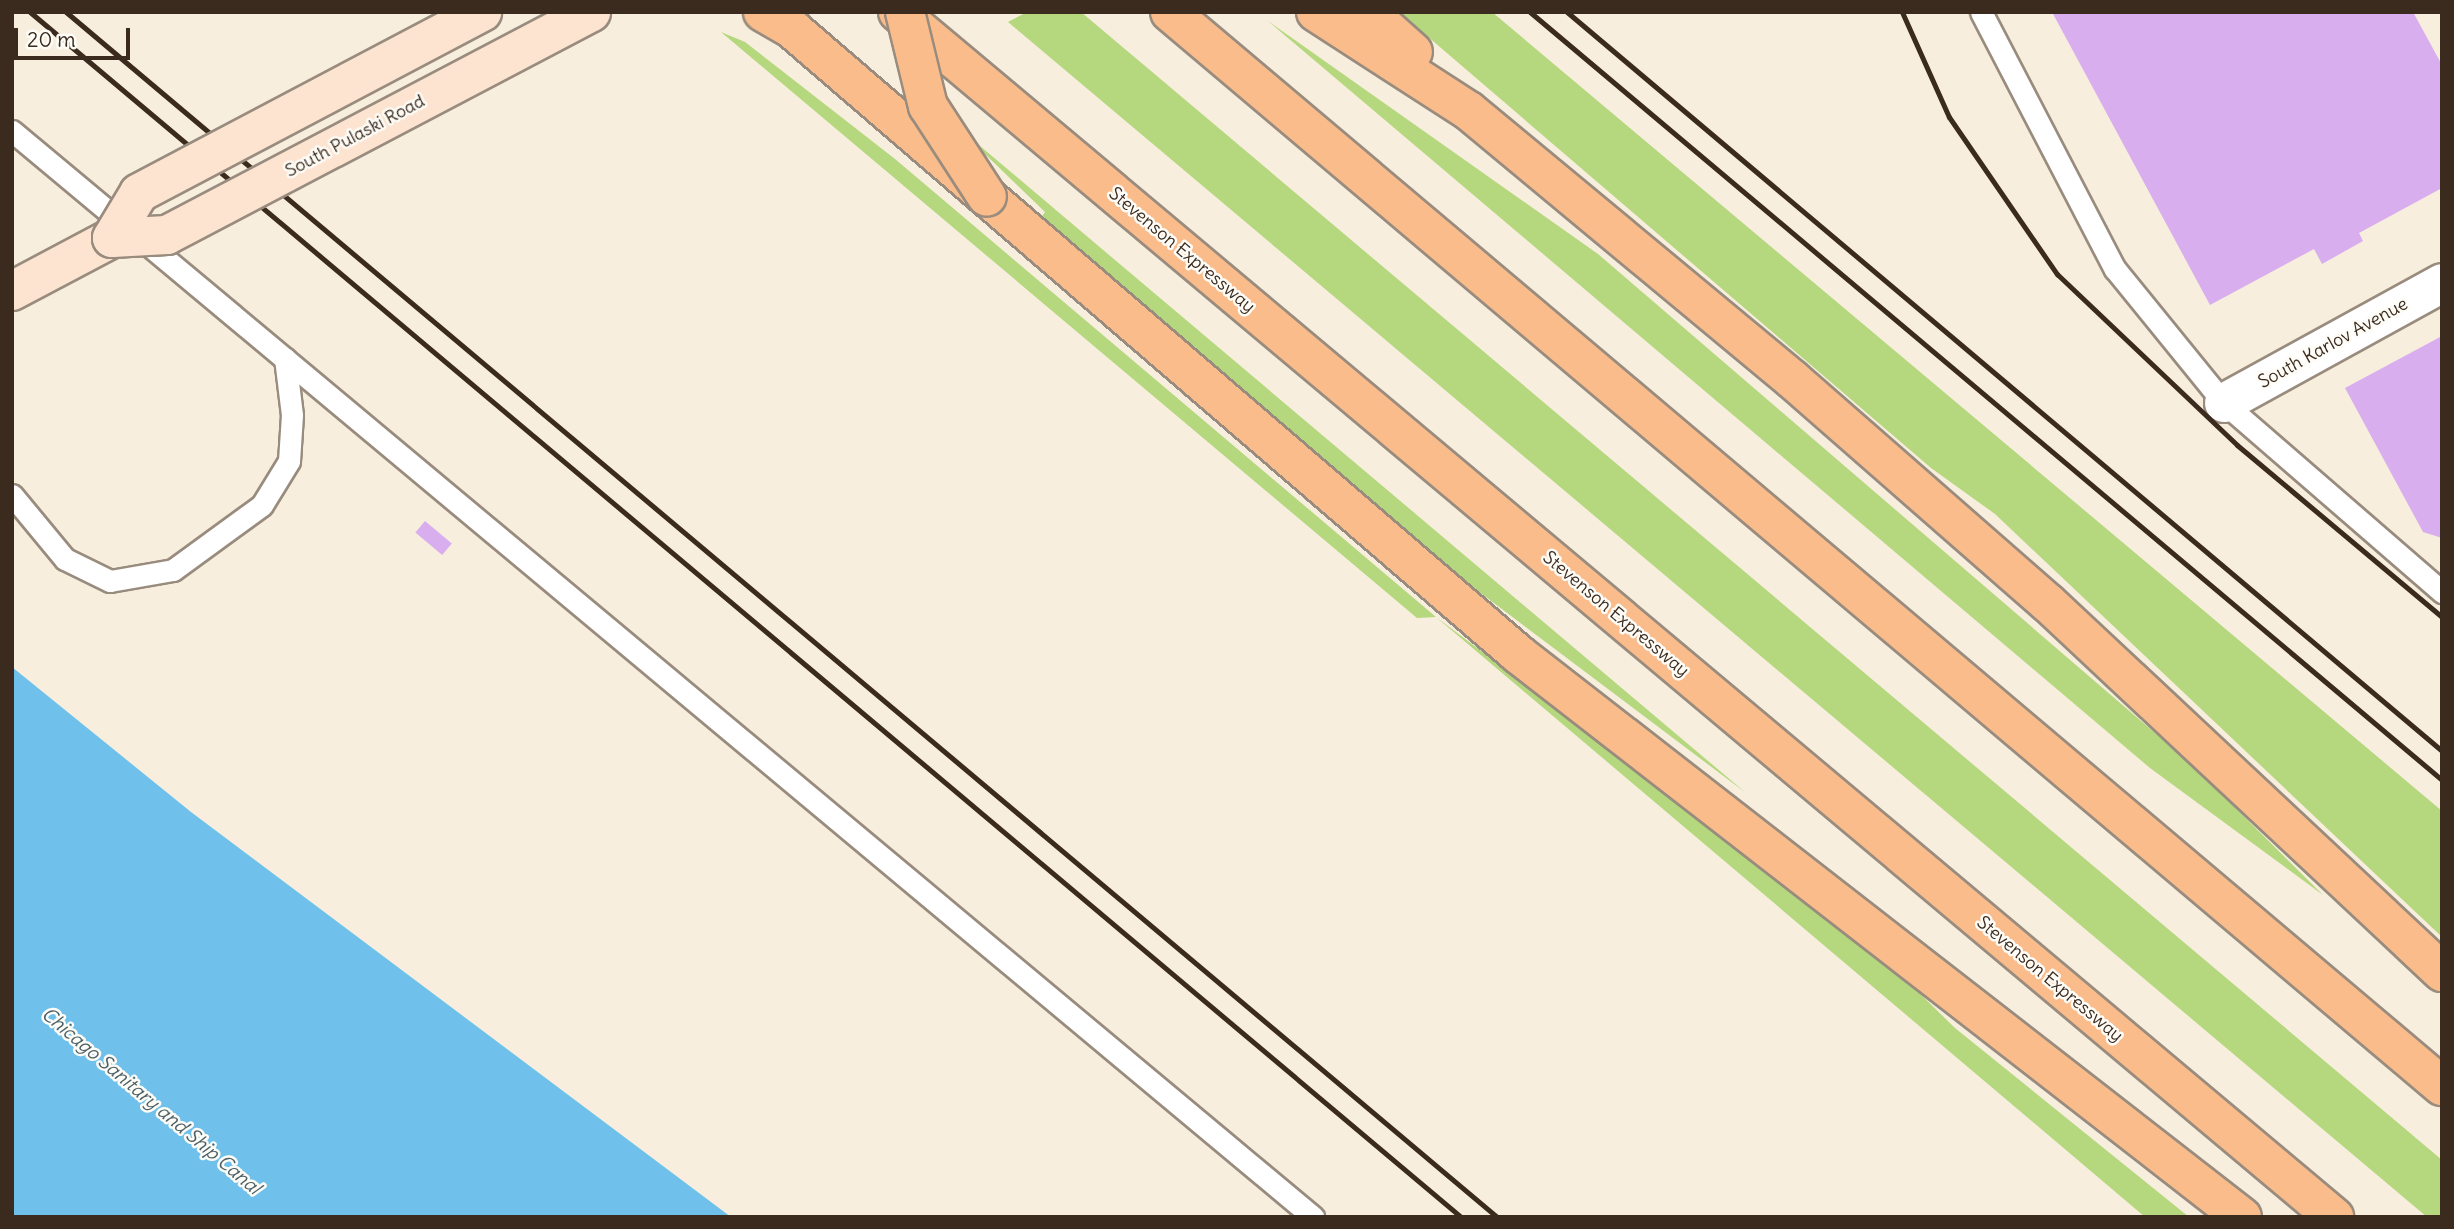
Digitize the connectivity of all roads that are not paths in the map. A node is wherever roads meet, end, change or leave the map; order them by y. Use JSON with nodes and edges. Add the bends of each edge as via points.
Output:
{"nodes":[{"id":1,"x":482,"y":12,"type":"edge"},
{"id":2,"x":591,"y":12,"type":"edge"},
{"id":3,"x":763,"y":12,"type":"edge"},
{"id":4,"x":898,"y":12,"type":"edge"},
{"id":5,"x":905,"y":12,"type":"edge"},
{"id":6,"x":1170,"y":12,"type":"edge"},
{"id":7,"x":1317,"y":12,"type":"edge"},
{"id":8,"x":1368,"y":12,"type":"edge"},
{"id":9,"x":1980,"y":12,"type":"edge"},
{"id":10,"x":12,"y":131,"type":"edge"},
{"id":11,"x":987,"y":197,"type":"junction"},
{"id":12,"x":112,"y":238,"type":"junction"},
{"id":13,"x":1624,"y":240,"type":"junction"},
{"id":14,"x":2442,"y":284,"type":"edge"},
{"id":15,"x":12,"y":291,"type":"edge"},
{"id":16,"x":285,"y":358,"type":"junction"},
{"id":17,"x":2224,"y":403,"type":"junction"},
{"id":18,"x":12,"y":495,"type":"edge"},
{"id":19,"x":2442,"y":592,"type":"edge"},
{"id":20,"x":2442,"y":972,"type":"edge"},
{"id":21,"x":2442,"y":1086,"type":"edge"},
{"id":22,"x":1313,"y":1217,"type":"edge"},
{"id":23,"x":2242,"y":1217,"type":"edge"},
{"id":24,"x":2334,"y":1217,"type":"edge"}],
"edges":[{"from":1,"to":12,"type":"main road","bridge":true,"via":[[139,193]]},
{"from":2,"to":12,"type":"main road","name":"South Pulaski Road","bridge":true,"via":[[167,235]]},
{"from":3,"to":11,"type":"highway","bridge":true,"via":[[792,29]]},
{"from":4,"to":24,"type":"highway","name":"Stevenson Expressway"},
{"from":5,"to":11,"type":"highway","bridge":true,"via":[[928,106]]},
{"from":6,"to":21,"type":"highway"},
{"from":7,"to":13,"type":"highway","via":[[1469,111]]},
{"from":8,"to":13,"type":"highway"},
{"from":9,"to":17,"type":"lane","via":[[2115,269]]},
{"from":10,"to":16,"type":"lane"},
{"from":11,"to":23,"type":"highway","via":[[1518,654]]},
{"from":12,"to":15,"type":"main road","name":"South Pulaski Road"},
{"from":13,"to":20,"type":"highway","via":[[1915,486]]},
{"from":14,"to":17,"type":"street","name":"South Karlov Avenue"},
{"from":16,"to":18,"type":"lane","via":[[292,415],[289,461],[262,505],[173,570],[110,581],[65,559]]},
{"from":16,"to":22,"type":"lane"},
{"from":17,"to":19,"type":"lane"}]}
